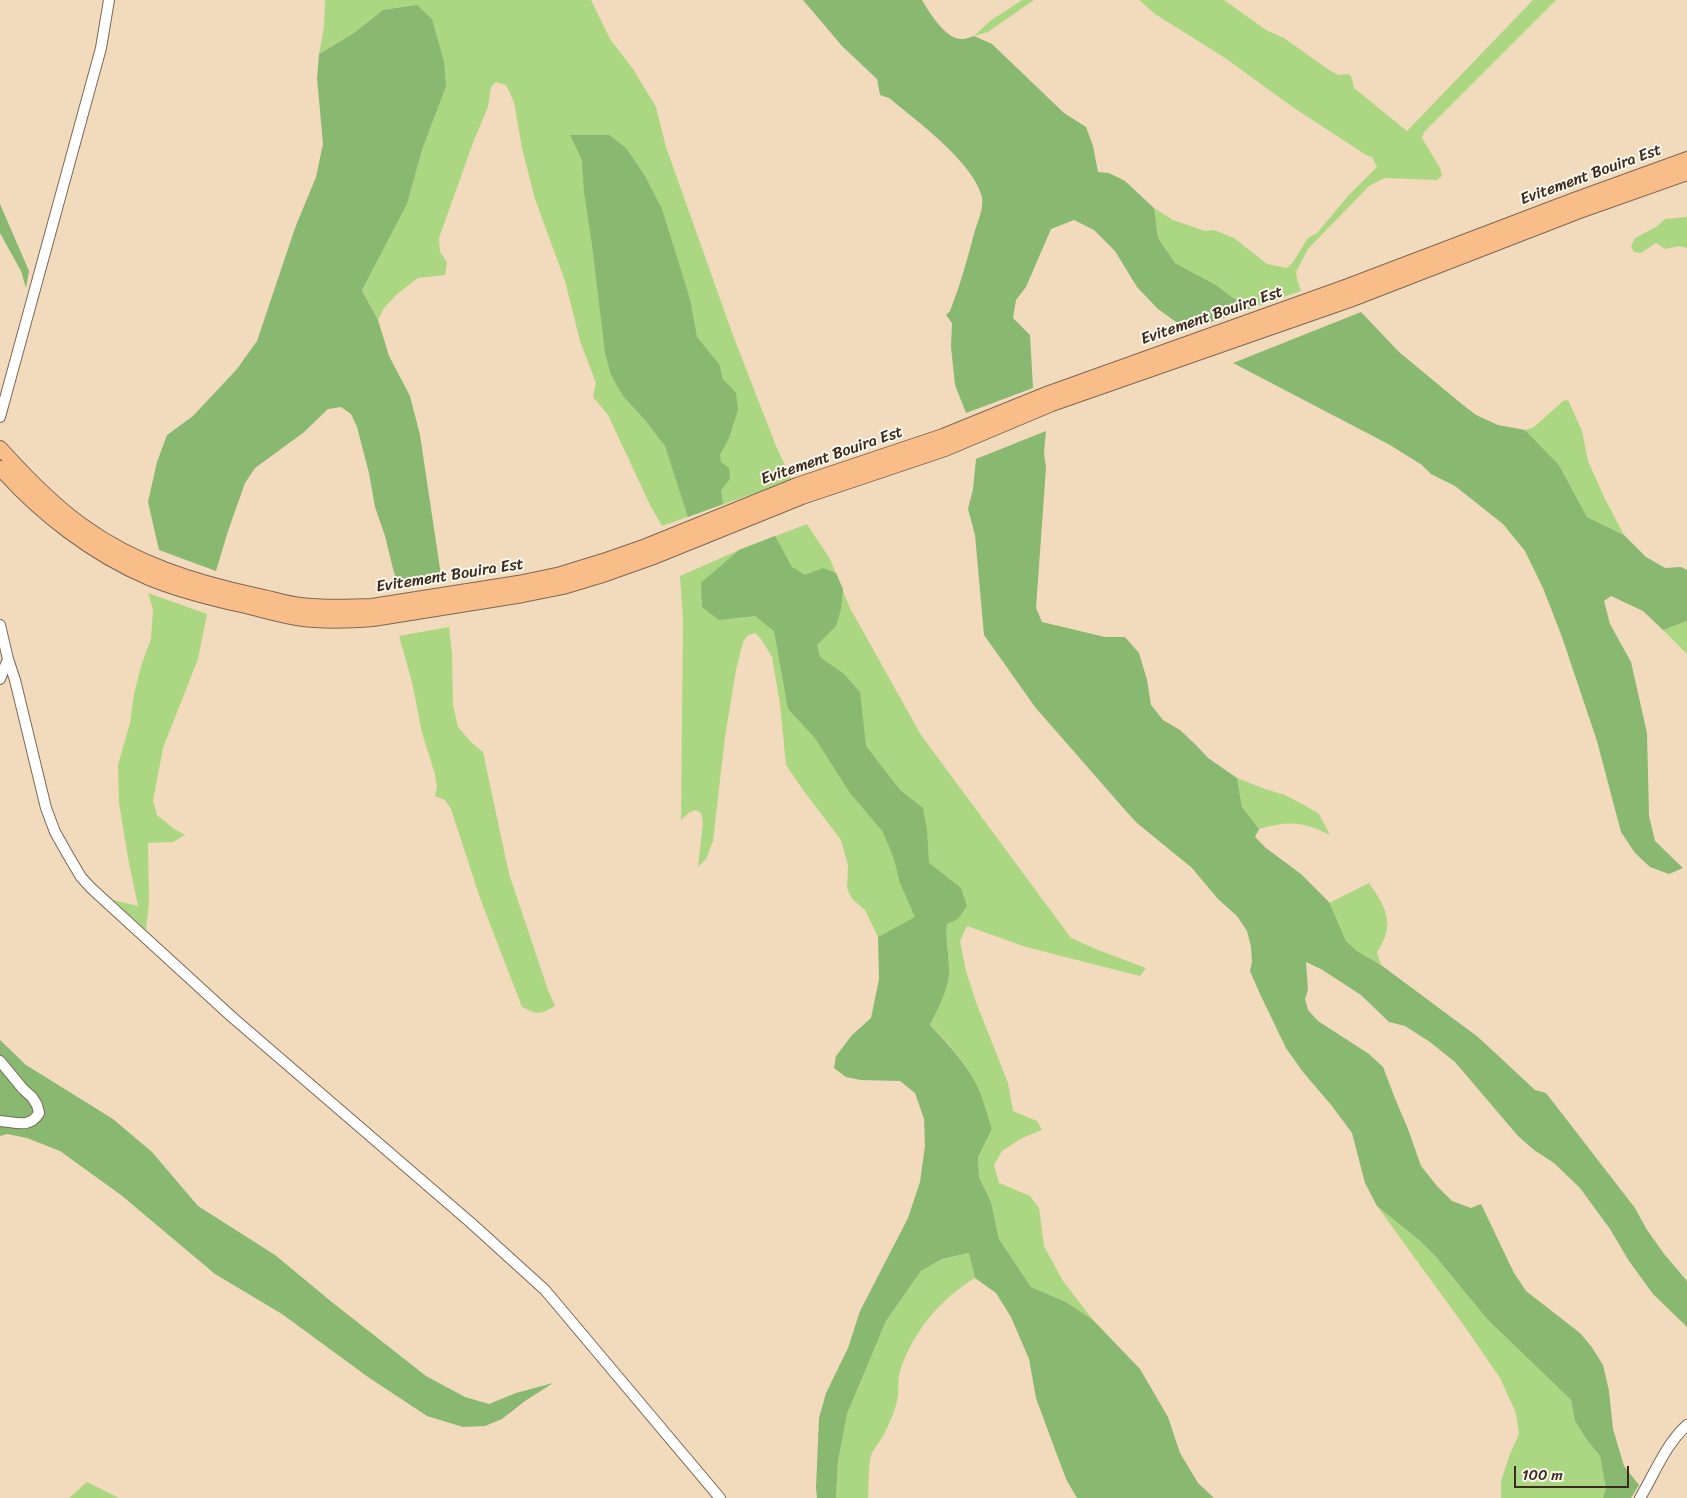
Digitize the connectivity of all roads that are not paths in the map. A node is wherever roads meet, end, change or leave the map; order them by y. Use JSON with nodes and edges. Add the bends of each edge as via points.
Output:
{"nodes":[{"id":1,"x":109,"y":0,"type":"edge"},
{"id":2,"x":1687,"y":159,"type":"edge"},
{"id":3,"x":1687,"y":173,"type":"edge"},
{"id":4,"x":0,"y":417,"type":"edge"},
{"id":5,"x":0,"y":448,"type":"edge"},
{"id":6,"x":0,"y":468,"type":"edge"},
{"id":7,"x":0,"y":625,"type":"edge"},
{"id":8,"x":8,"y":659,"type":"junction"},
{"id":9,"x":0,"y":679,"type":"edge"},
{"id":10,"x":0,"y":1061,"type":"edge"},
{"id":11,"x":0,"y":1121,"type":"edge"},
{"id":12,"x":1687,"y":1426,"type":"edge"},
{"id":13,"x":720,"y":1498,"type":"edge"},
{"id":14,"x":1640,"y":1498,"type":"edge"}],
"edges":[{"from":1,"to":4,"type":"street","via":[[101,48]]},
{"from":2,"to":5,"type":"highway","name":"Evitement Bouira Est","via":[[1345,288],[1049,392],[943,436],[798,485],[603,562],[518,583],[348,607],[299,605],[214,586],[152,565],[84,527],[37,488]]},
{"from":3,"to":6,"type":"highway","via":[[1350,300],[1052,404],[945,448],[802,497],[651,558],[563,587],[524,595],[352,620],[297,618],[209,597],[150,578],[113,559],[48,514]]},
{"from":7,"to":8,"type":"street"},
{"from":8,"to":9,"type":"street"},
{"from":8,"to":13,"type":"street","via":[[46,808],[55,832],[86,882],[232,1017],[545,1290]]},
{"from":10,"to":11,"type":"street","via":[[32,1097],[39,1113],[35,1120],[27,1123]]},
{"from":12,"to":14,"type":"street","via":[[1666,1451]]}]}
